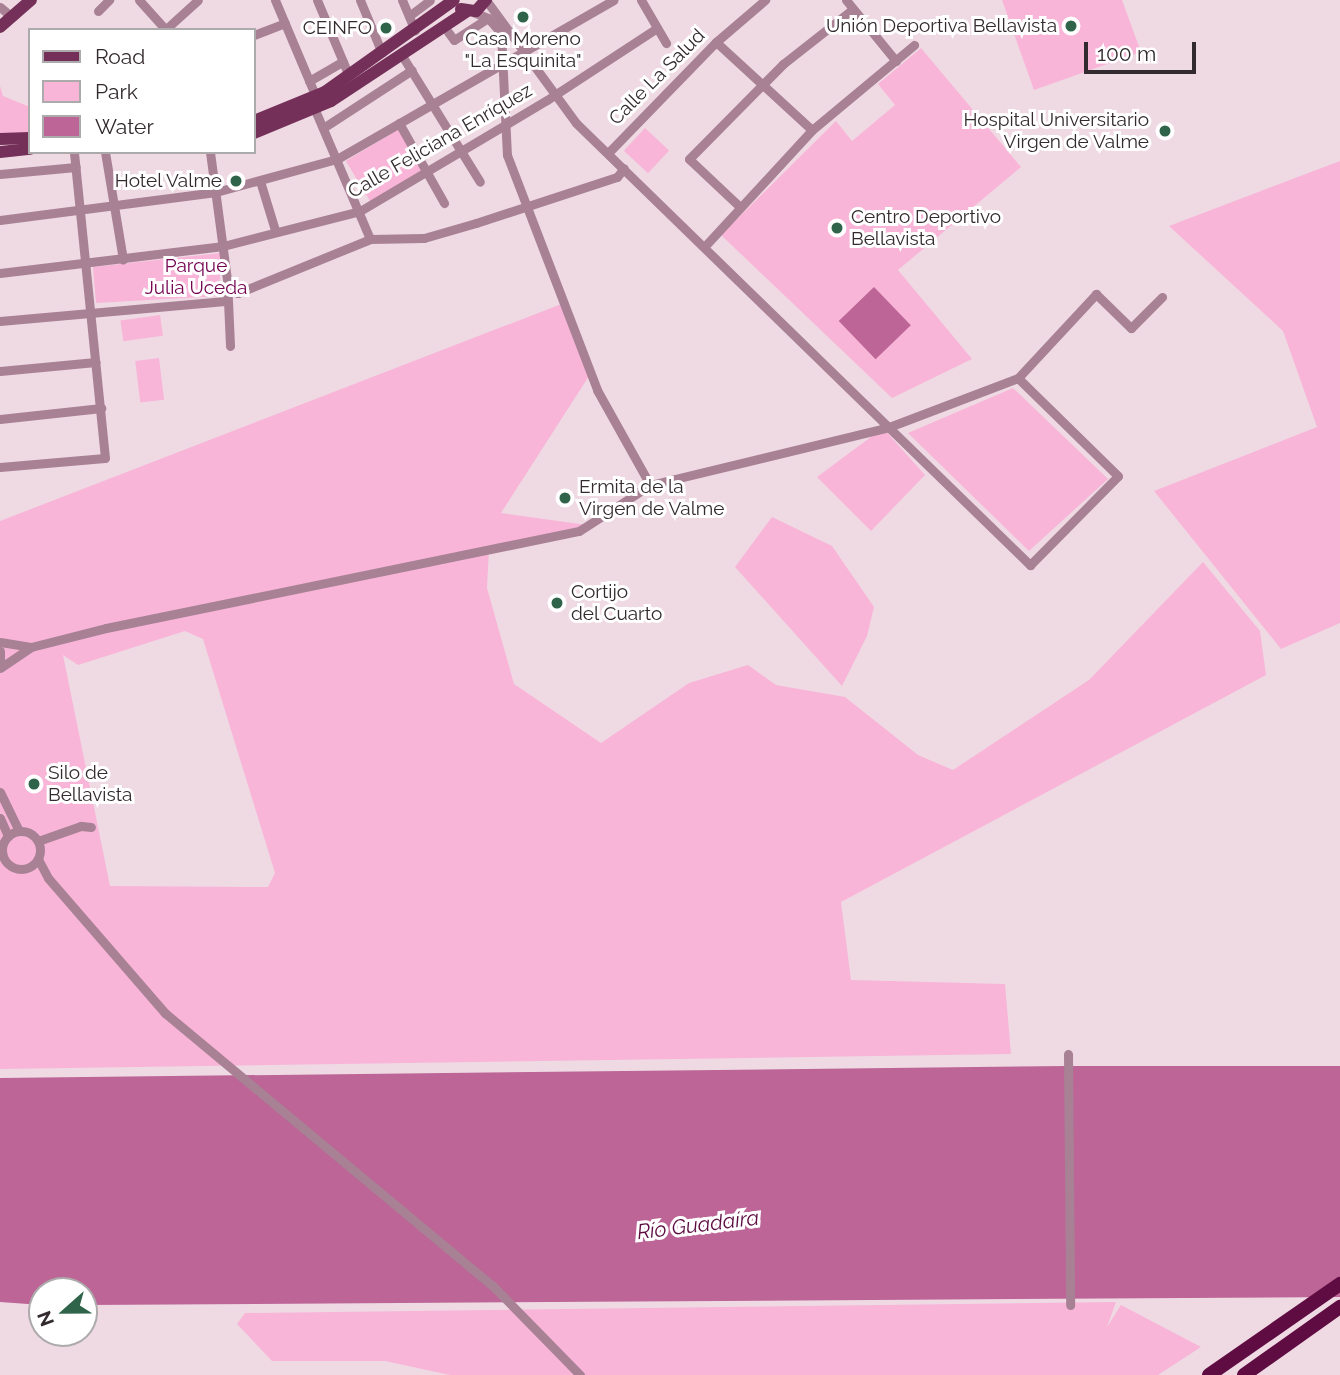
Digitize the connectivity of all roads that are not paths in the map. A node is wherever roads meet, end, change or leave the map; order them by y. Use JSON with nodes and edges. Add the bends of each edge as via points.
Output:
{"nodes":[{"id":1,"x":32,"y":0,"type":"edge"},
{"id":2,"x":109,"y":0,"type":"edge"},
{"id":3,"x":139,"y":0,"type":"edge"},
{"id":4,"x":198,"y":0,"type":"edge"},
{"id":5,"x":275,"y":0,"type":"edge"},
{"id":6,"x":317,"y":0,"type":"edge"},
{"id":7,"x":360,"y":0,"type":"edge"},
{"id":8,"x":402,"y":0,"type":"edge"},
{"id":9,"x":430,"y":0,"type":"edge"},
{"id":10,"x":455,"y":0,"type":"edge"},
{"id":11,"x":486,"y":0,"type":"edge"},
{"id":12,"x":613,"y":0,"type":"edge"},
{"id":13,"x":641,"y":0,"type":"edge"},
{"id":14,"x":765,"y":0,"type":"edge"},
{"id":15,"x":846,"y":0,"type":"edge"},
{"id":16,"x":1,"y":3,"type":"edge"},
{"id":17,"x":853,"y":9,"type":"junction"},
{"id":18,"x":98,"y":11,"type":"dead end"},
{"id":19,"x":470,"y":12,"type":"junction"},
{"id":20,"x":409,"y":16,"type":"junction"},
{"id":21,"x":12,"y":17,"type":"junction"},
{"id":22,"x":488,"y":18,"type":"junction"},
{"id":23,"x":285,"y":23,"type":"junction"},
{"id":24,"x":0,"y":27,"type":"edge"},
{"id":25,"x":165,"y":28,"type":"edge"},
{"id":26,"x":167,"y":28,"type":"edge"},
{"id":27,"x":657,"y":28,"type":"junction"},
{"id":28,"x":415,"y":30,"type":"junction"},
{"id":29,"x":448,"y":32,"type":"dead end"},
{"id":30,"x":256,"y":34,"type":"edge"},
{"id":31,"x":716,"y":42,"type":"junction"},
{"id":32,"x":666,"y":43,"type":"dead end"},
{"id":33,"x":914,"y":45,"type":"dead end"},
{"id":34,"x":525,"y":49,"type":"junction"},
{"id":35,"x":382,"y":53,"type":"junction"},
{"id":36,"x":401,"y":54,"type":"junction"},
{"id":37,"x":343,"y":61,"type":"junction"},
{"id":38,"x":896,"y":61,"type":"junction"},
{"id":39,"x":501,"y":65,"type":"junction"},
{"id":40,"x":412,"y":70,"type":"junction"},
{"id":41,"x":349,"y":76,"type":"junction"},
{"id":42,"x":309,"y":81,"type":"junction"},
{"id":43,"x":761,"y":86,"type":"junction"},
{"id":44,"x":556,"y":94,"type":"junction"},
{"id":45,"x":315,"y":103,"type":"junction"},
{"id":46,"x":432,"y":103,"type":"junction"},
{"id":47,"x":256,"y":120,"type":"edge"},
{"id":48,"x":399,"y":123,"type":"junction"},
{"id":49,"x":503,"y":126,"type":"junction"},
{"id":50,"x":323,"y":128,"type":"junction"},
{"id":51,"x":812,"y":130,"type":"junction"},
{"id":52,"x":256,"y":132,"type":"edge"},
{"id":53,"x":28,"y":138,"type":"edge"},
{"id":54,"x":0,"y":139,"type":"edge"},
{"id":55,"x":28,"y":149,"type":"edge"},
{"id":56,"x":461,"y":151,"type":"junction"},
{"id":57,"x":0,"y":152,"type":"edge"},
{"id":58,"x":608,"y":153,"type":"junction"},
{"id":59,"x":74,"y":154,"type":"edge"},
{"id":60,"x":105,"y":154,"type":"edge"},
{"id":61,"x":210,"y":154,"type":"edge"},
{"id":62,"x":337,"y":159,"type":"junction"},
{"id":63,"x":76,"y":167,"type":"junction"},
{"id":64,"x":624,"y":168,"type":"junction"},
{"id":65,"x":427,"y":172,"type":"junction"},
{"id":66,"x":0,"y":174,"type":"edge"},
{"id":67,"x":260,"y":181,"type":"junction"},
{"id":68,"x":480,"y":183,"type":"dead end"},
{"id":69,"x":216,"y":192,"type":"junction"},
{"id":70,"x":444,"y":203,"type":"dead end"},
{"id":71,"x":112,"y":205,"type":"junction"},
{"id":72,"x":526,"y":205,"type":"junction"},
{"id":73,"x":740,"y":207,"type":"junction"},
{"id":74,"x":81,"y":211,"type":"junction"},
{"id":75,"x":360,"y":211,"type":"junction"},
{"id":76,"x":0,"y":220,"type":"edge"},
{"id":77,"x":275,"y":230,"type":"junction"},
{"id":78,"x":370,"y":239,"type":"junction"},
{"id":79,"x":223,"y":246,"type":"junction"},
{"id":80,"x":705,"y":246,"type":"junction"},
{"id":81,"x":123,"y":260,"type":"junction"},
{"id":82,"x":87,"y":263,"type":"junction"},
{"id":83,"x":0,"y":273,"type":"edge"},
{"id":84,"x":227,"y":284,"type":"junction"},
{"id":85,"x":1161,"y":297,"type":"dead end"},
{"id":86,"x":225,"y":302,"type":"junction"},
{"id":87,"x":91,"y":310,"type":"junction"},
{"id":88,"x":0,"y":321,"type":"edge"},
{"id":89,"x":230,"y":346,"type":"dead end"},
{"id":90,"x":96,"y":362,"type":"junction"},
{"id":91,"x":0,"y":372,"type":"edge"},
{"id":92,"x":1018,"y":378,"type":"junction"},
{"id":93,"x":101,"y":408,"type":"junction"},
{"id":94,"x":0,"y":419,"type":"edge"},
{"id":95,"x":889,"y":427,"type":"junction"},
{"id":96,"x":0,"y":467,"type":"edge"},
{"id":97,"x":650,"y":485,"type":"junction"},
{"id":98,"x":0,"y":642,"type":"edge"},
{"id":99,"x":31,"y":647,"type":"junction"},
{"id":100,"x":0,"y":651,"type":"edge"},
{"id":101,"x":0,"y":667,"type":"edge"},
{"id":102,"x":0,"y":792,"type":"edge"},
{"id":103,"x":0,"y":818,"type":"edge"},
{"id":104,"x":92,"y":827,"type":"dead end"},
{"id":105,"x":19,"y":831,"type":"junction"},
{"id":106,"x":8,"y":836,"type":"junction"},
{"id":107,"x":38,"y":841,"type":"junction"},
{"id":108,"x":1,"y":849,"type":"edge"},
{"id":109,"x":38,"y":859,"type":"junction"},
{"id":110,"x":29,"y":867,"type":"junction"},
{"id":111,"x":48,"y":878,"type":"junction"},
{"id":112,"x":1068,"y":1054,"type":"dead end"},
{"id":113,"x":1340,"y":1284,"type":"edge"},
{"id":114,"x":1070,"y":1302,"type":"dead end"},
{"id":115,"x":1337,"y":1309,"type":"edge"},
{"id":116,"x":580,"y":1375,"type":"edge"},
{"id":117,"x":1209,"y":1375,"type":"edge"},
{"id":118,"x":1244,"y":1375,"type":"edge"}],
"edges":[{"from":1,"to":21,"type":"main road"},
{"from":2,"to":18,"type":"street"},
{"from":3,"to":25,"type":"street"},
{"from":4,"to":26,"type":"street"},
{"from":5,"to":23,"type":"street"},
{"from":6,"to":37,"type":"street"},
{"from":7,"to":35,"type":"street"},
{"from":8,"to":20,"type":"street"},
{"from":9,"to":20,"type":"street"},
{"from":10,"to":19,"type":"main road"},
{"from":10,"to":28,"type":"main road"},
{"from":11,"to":19,"type":"main road"},
{"from":11,"to":34,"type":"street"},
{"from":12,"to":34,"type":"street"},
{"from":13,"to":27,"type":"street"},
{"from":14,"to":31,"type":"street","name":"Calle La Salud"},
{"from":15,"to":17,"type":"street"},
{"from":16,"to":21,"type":"street"},
{"from":17,"to":38,"type":"street"},
{"from":17,"to":43,"type":"street"},
{"from":19,"to":22,"type":"street"},
{"from":19,"to":36,"type":"main road"},
{"from":20,"to":28,"type":"street"},
{"from":21,"to":24,"type":"main road"},
{"from":22,"to":29,"type":"street","via":[[454,40]]},
{"from":22,"to":39,"type":"street","via":[[501,33]]},
{"from":23,"to":30,"type":"street"},
{"from":23,"to":42,"type":"street"},
{"from":27,"to":32,"type":"street"},
{"from":27,"to":44,"type":"street","name":"Calle Feliciana Enríquez"},
{"from":28,"to":35,"type":"main road"},
{"from":31,"to":43,"type":"street"},
{"from":31,"to":58,"type":"street","name":"Calle La Salud"},
{"from":33,"to":38,"type":"street"},
{"from":34,"to":39,"type":"street"},
{"from":34,"to":44,"type":"street"},
{"from":35,"to":41,"type":"main road"},
{"from":36,"to":40,"type":"street"},
{"from":36,"to":45,"type":"main road"},
{"from":37,"to":41,"type":"street"},
{"from":37,"to":42,"type":"street"},
{"from":38,"to":51,"type":"street"},
{"from":39,"to":46,"type":"street"},
{"from":39,"to":49,"type":"street"},
{"from":40,"to":46,"type":"street"},
{"from":40,"to":50,"type":"street"},
{"from":41,"to":45,"type":"main road"},
{"from":42,"to":45,"type":"street"},
{"from":43,"to":51,"type":"street"},
{"from":43,"to":73,"type":"street","via":[[689,159]]},
{"from":44,"to":49,"type":"street","name":"Calle Feliciana Enríquez"},
{"from":44,"to":58,"type":"street","via":[[576,123]]},
{"from":45,"to":47,"type":"main road"},
{"from":45,"to":50,"type":"street"},
{"from":45,"to":52,"type":"main road"},
{"from":46,"to":48,"type":"street"},
{"from":46,"to":56,"type":"street"},
{"from":48,"to":62,"type":"street"},
{"from":48,"to":65,"type":"street"},
{"from":49,"to":56,"type":"street","name":"Calle Feliciana Enríquez"},
{"from":49,"to":72,"type":"street","via":[[507,155]]},
{"from":50,"to":62,"type":"street"},
{"from":51,"to":73,"type":"street"},
{"from":53,"to":54,"type":"main road"},
{"from":55,"to":57,"type":"main road"},
{"from":56,"to":65,"type":"street","name":"Calle Feliciana Enríquez"},
{"from":56,"to":68,"type":"street"},
{"from":58,"to":64,"type":"street"},
{"from":59,"to":63,"type":"street"},
{"from":60,"to":71,"type":"street"},
{"from":61,"to":69,"type":"street"},
{"from":62,"to":67,"type":"street"},
{"from":62,"to":75,"type":"street"},
{"from":63,"to":66,"type":"street"},
{"from":63,"to":74,"type":"street"},
{"from":64,"to":72,"type":"street","via":[[617,177]]},
{"from":64,"to":80,"type":"street"},
{"from":65,"to":70,"type":"street"},
{"from":65,"to":75,"type":"street","name":"Calle Feliciana Enríquez"},
{"from":67,"to":69,"type":"street"},
{"from":67,"to":77,"type":"street"},
{"from":69,"to":71,"type":"street"},
{"from":69,"to":79,"type":"street"},
{"from":71,"to":74,"type":"street"},
{"from":71,"to":81,"type":"street"},
{"from":72,"to":78,"type":"street","via":[[424,238]]},
{"from":72,"to":97,"type":"street","via":[[597,390]]},
{"from":73,"to":80,"type":"street"},
{"from":74,"to":76,"type":"street"},
{"from":74,"to":82,"type":"street"},
{"from":75,"to":77,"type":"street","name":"Calle Feliciana Enríquez"},
{"from":75,"to":78,"type":"street"},
{"from":77,"to":79,"type":"street","name":"Calle Feliciana Enríquez"},
{"from":78,"to":84,"type":"street","via":[[238,293]]},
{"from":79,"to":81,"type":"street","name":"Calle Feliciana Enríquez"},
{"from":79,"to":84,"type":"street"},
{"from":80,"to":95,"type":"street"},
{"from":81,"to":82,"type":"street","name":"Calle Feliciana Enríquez"},
{"from":82,"to":83,"type":"street","name":"Calle Feliciana Enríquez"},
{"from":82,"to":87,"type":"street"},
{"from":84,"to":86,"type":"street"},
{"from":85,"to":92,"type":"street","via":[[1131,328],[1096,294]]},
{"from":86,"to":87,"type":"street"},
{"from":86,"to":89,"type":"street"},
{"from":87,"to":88,"type":"street"},
{"from":87,"to":90,"type":"street"},
{"from":90,"to":91,"type":"street"},
{"from":90,"to":93,"type":"street"},
{"from":92,"to":95,"type":"street"},
{"from":92,"to":95,"type":"street","via":[[1118,476],[1030,565]]},
{"from":93,"to":94,"type":"street"},
{"from":93,"to":96,"type":"street","via":[[105,458]]},
{"from":95,"to":97,"type":"street"},
{"from":97,"to":99,"type":"street","via":[[579,531]]},
{"from":98,"to":99,"type":"street"},
{"from":99,"to":101,"type":"street"},
{"from":100,"to":101,"type":"street"},
{"from":102,"to":105,"type":"street"},
{"from":103,"to":106,"type":"street"},
{"from":104,"to":107,"type":"street","via":[[81,826]]},
{"from":105,"to":106,"type":"street"},
{"from":105,"to":107,"type":"street"},
{"from":106,"to":108,"type":"street"},
{"from":107,"to":109,"type":"street"},
{"from":108,"to":110,"type":"street","via":[[12,867]]},
{"from":109,"to":110,"type":"street"},
{"from":109,"to":111,"type":"street"},
{"from":110,"to":111,"type":"street"},
{"from":111,"to":116,"type":"street","via":[[165,1013],[199,1045],[383,1193],[516,1310]]},
{"from":112,"to":114,"type":"street"},
{"from":113,"to":117,"type":"highway"},
{"from":115,"to":118,"type":"highway"}]}
